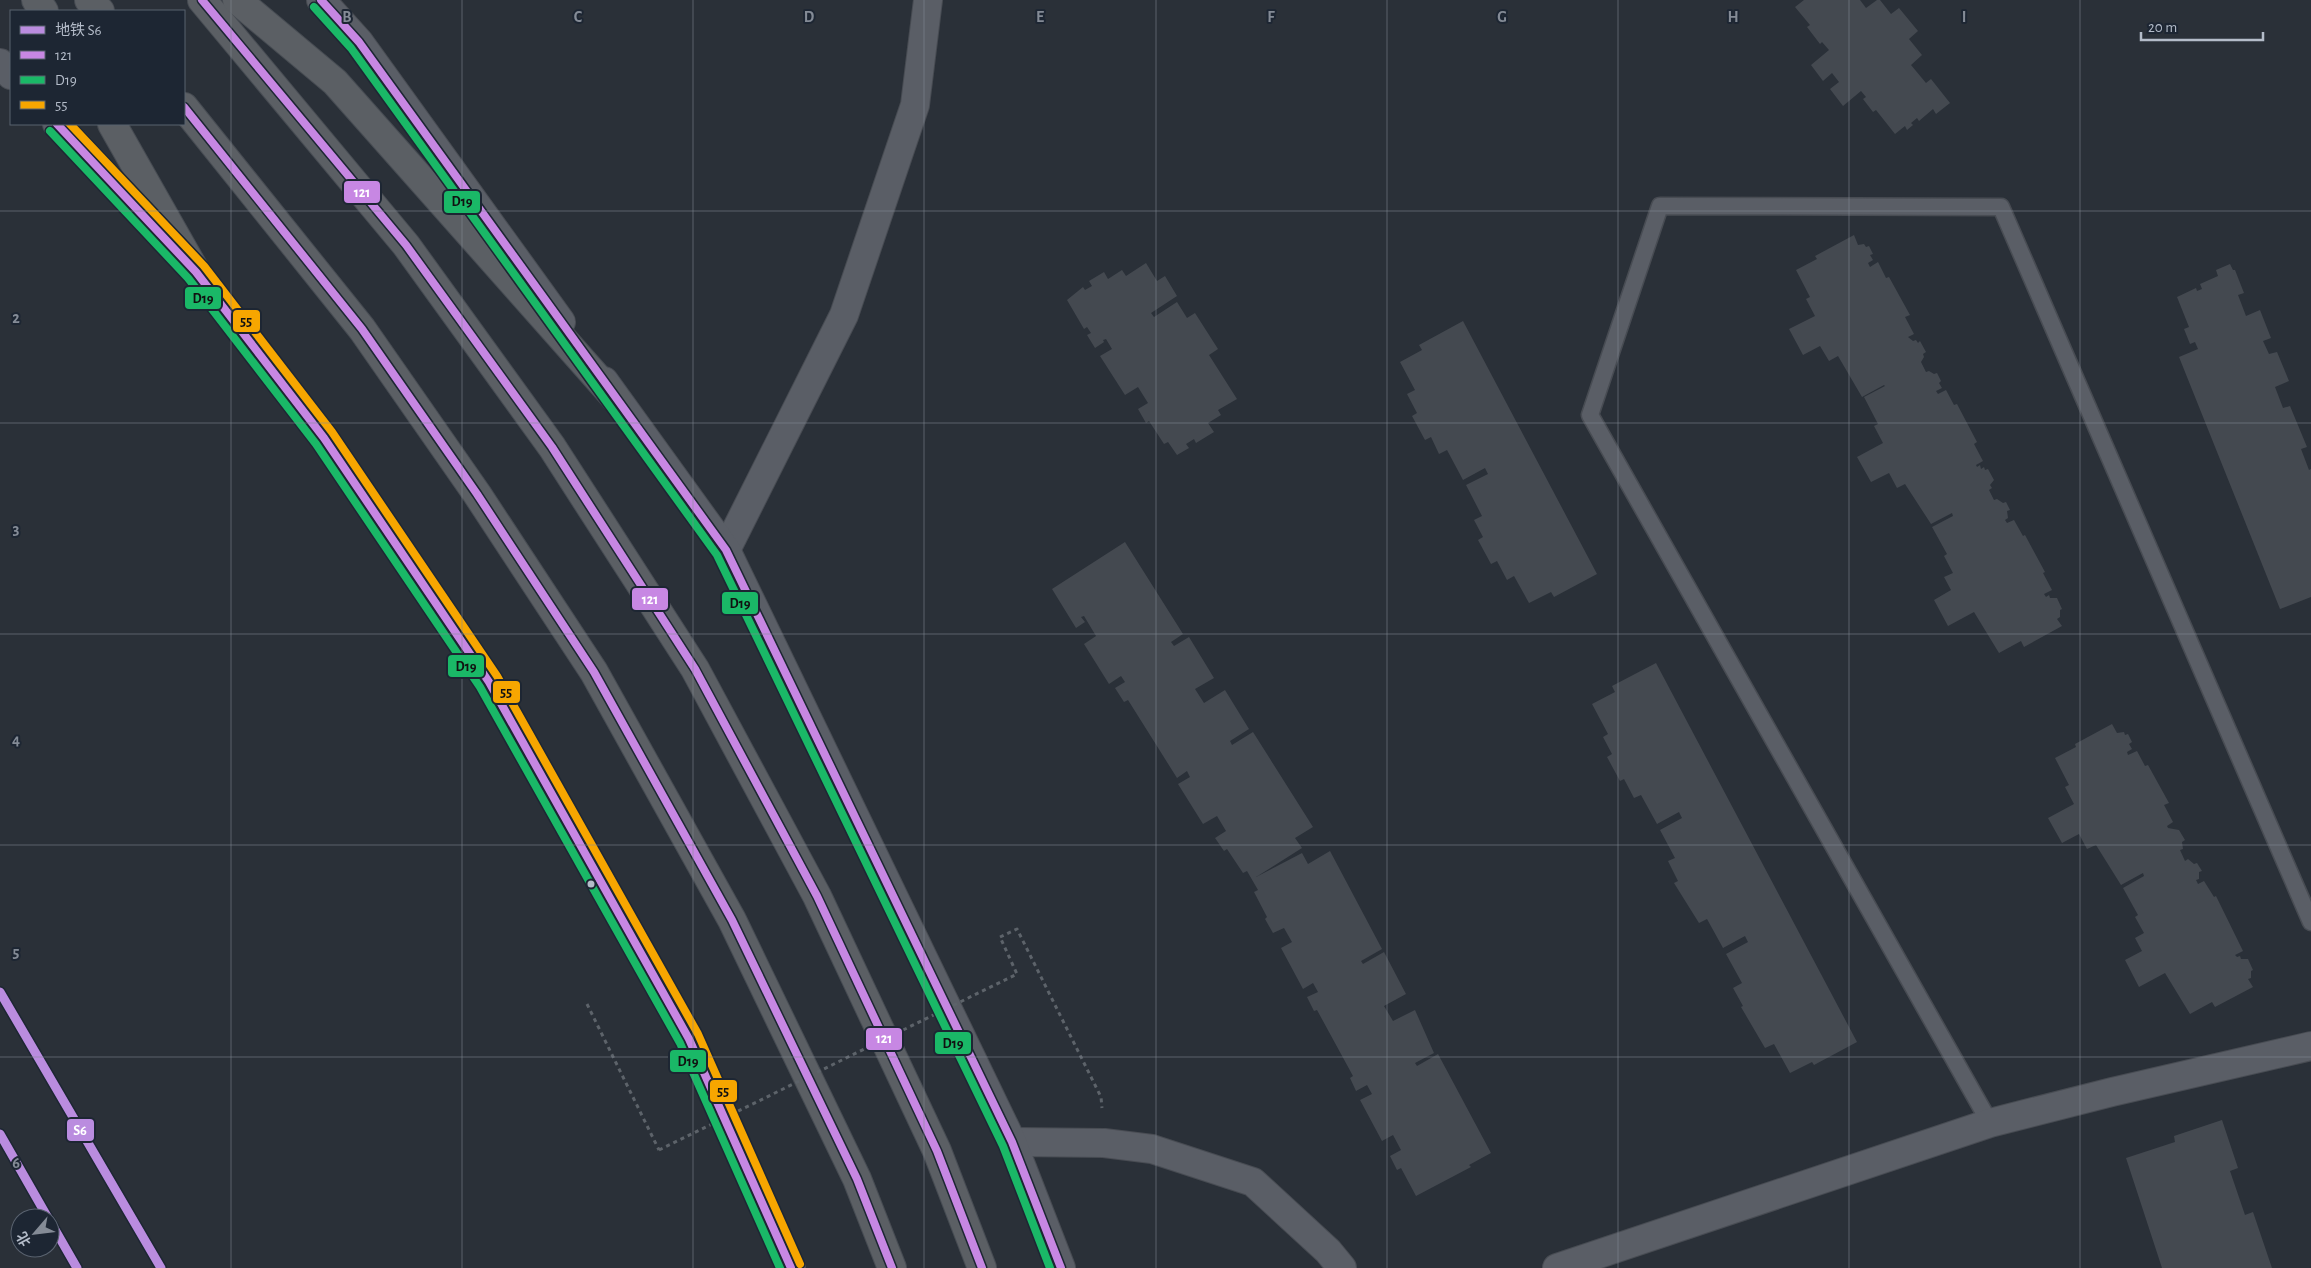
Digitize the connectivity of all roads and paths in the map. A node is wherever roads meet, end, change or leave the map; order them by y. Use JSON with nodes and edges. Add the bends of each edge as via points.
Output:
{"nodes":[{"id":1,"x":89,"y":0,"type":"edge"},
{"id":2,"x":202,"y":0,"type":"edge"},
{"id":3,"x":237,"y":0,"type":"edge"},
{"id":4,"x":321,"y":0,"type":"edge"},
{"id":5,"x":928,"y":0,"type":"edge"},
{"id":6,"x":99,"y":10,"type":"edge"},
{"id":7,"x":0,"y":63,"type":"edge"},
{"id":8,"x":10,"y":74,"type":"edge"},
{"id":9,"x":185,"y":108,"type":"edge"},
{"id":10,"x":58,"y":125,"type":"edge"},
{"id":11,"x":113,"y":125,"type":"edge"},
{"id":12,"x":196,"y":272,"type":"junction"},
{"id":13,"x":617,"y":400,"type":"junction"},
{"id":14,"x":726,"y":550,"type":"junction"},
{"id":15,"x":2311,"y":922,"type":"edge"},
{"id":16,"x":587,"y":1004,"type":"dead end"},
{"id":17,"x":2311,"y":1046,"type":"edge"},
{"id":18,"x":1990,"y":1123,"type":"junction"},
{"id":19,"x":1012,"y":1142,"type":"junction"},
{"id":20,"x":1104,"y":1143,"type":"junction"},
{"id":21,"x":791,"y":1268,"type":"edge"},
{"id":22,"x":892,"y":1268,"type":"edge"},
{"id":23,"x":982,"y":1268,"type":"edge"},
{"id":24,"x":1061,"y":1268,"type":"edge"},
{"id":25,"x":1342,"y":1268,"type":"edge"},
{"id":26,"x":1557,"y":1268,"type":"edge"}],
"edges":[{"from":1,"to":6,"type":"highway"},
{"from":2,"to":23,"type":"highway","via":[[406,245],[552,447],[695,669],[817,896],[937,1151]]},
{"from":3,"to":13,"type":"highway","via":[[335,82]]},
{"from":4,"to":13,"type":"street","via":[[359,42]]},
{"from":5,"to":14,"type":"street","via":[[915,105],[844,315]]},
{"from":7,"to":8,"type":"street"},
{"from":9,"to":22,"type":"highway","via":[[362,329],[477,494],[594,672],[732,920],[857,1180]]},
{"from":10,"to":12,"type":"street"},
{"from":11,"to":12,"type":"highway"},
{"from":12,"to":21,"type":"street","via":[[324,438],[488,682],[689,1039]]},
{"from":13,"to":14,"type":"street"},
{"from":14,"to":19,"type":"street"},
{"from":15,"to":18,"type":"lane","via":[[2001,207],[1660,206],[1590,415]]},
{"from":16,"to":20,"type":"path","bridge":true,"via":[[659,1150],[1018,974],[1000,937],[1017,930],[1101,1098]]},
{"from":17,"to":18,"type":"street"},
{"from":18,"to":26,"type":"street"},
{"from":19,"to":20,"type":"street"},
{"from":19,"to":24,"type":"street"},
{"from":20,"to":25,"type":"street","via":[[1152,1149],[1253,1182]]}]}
